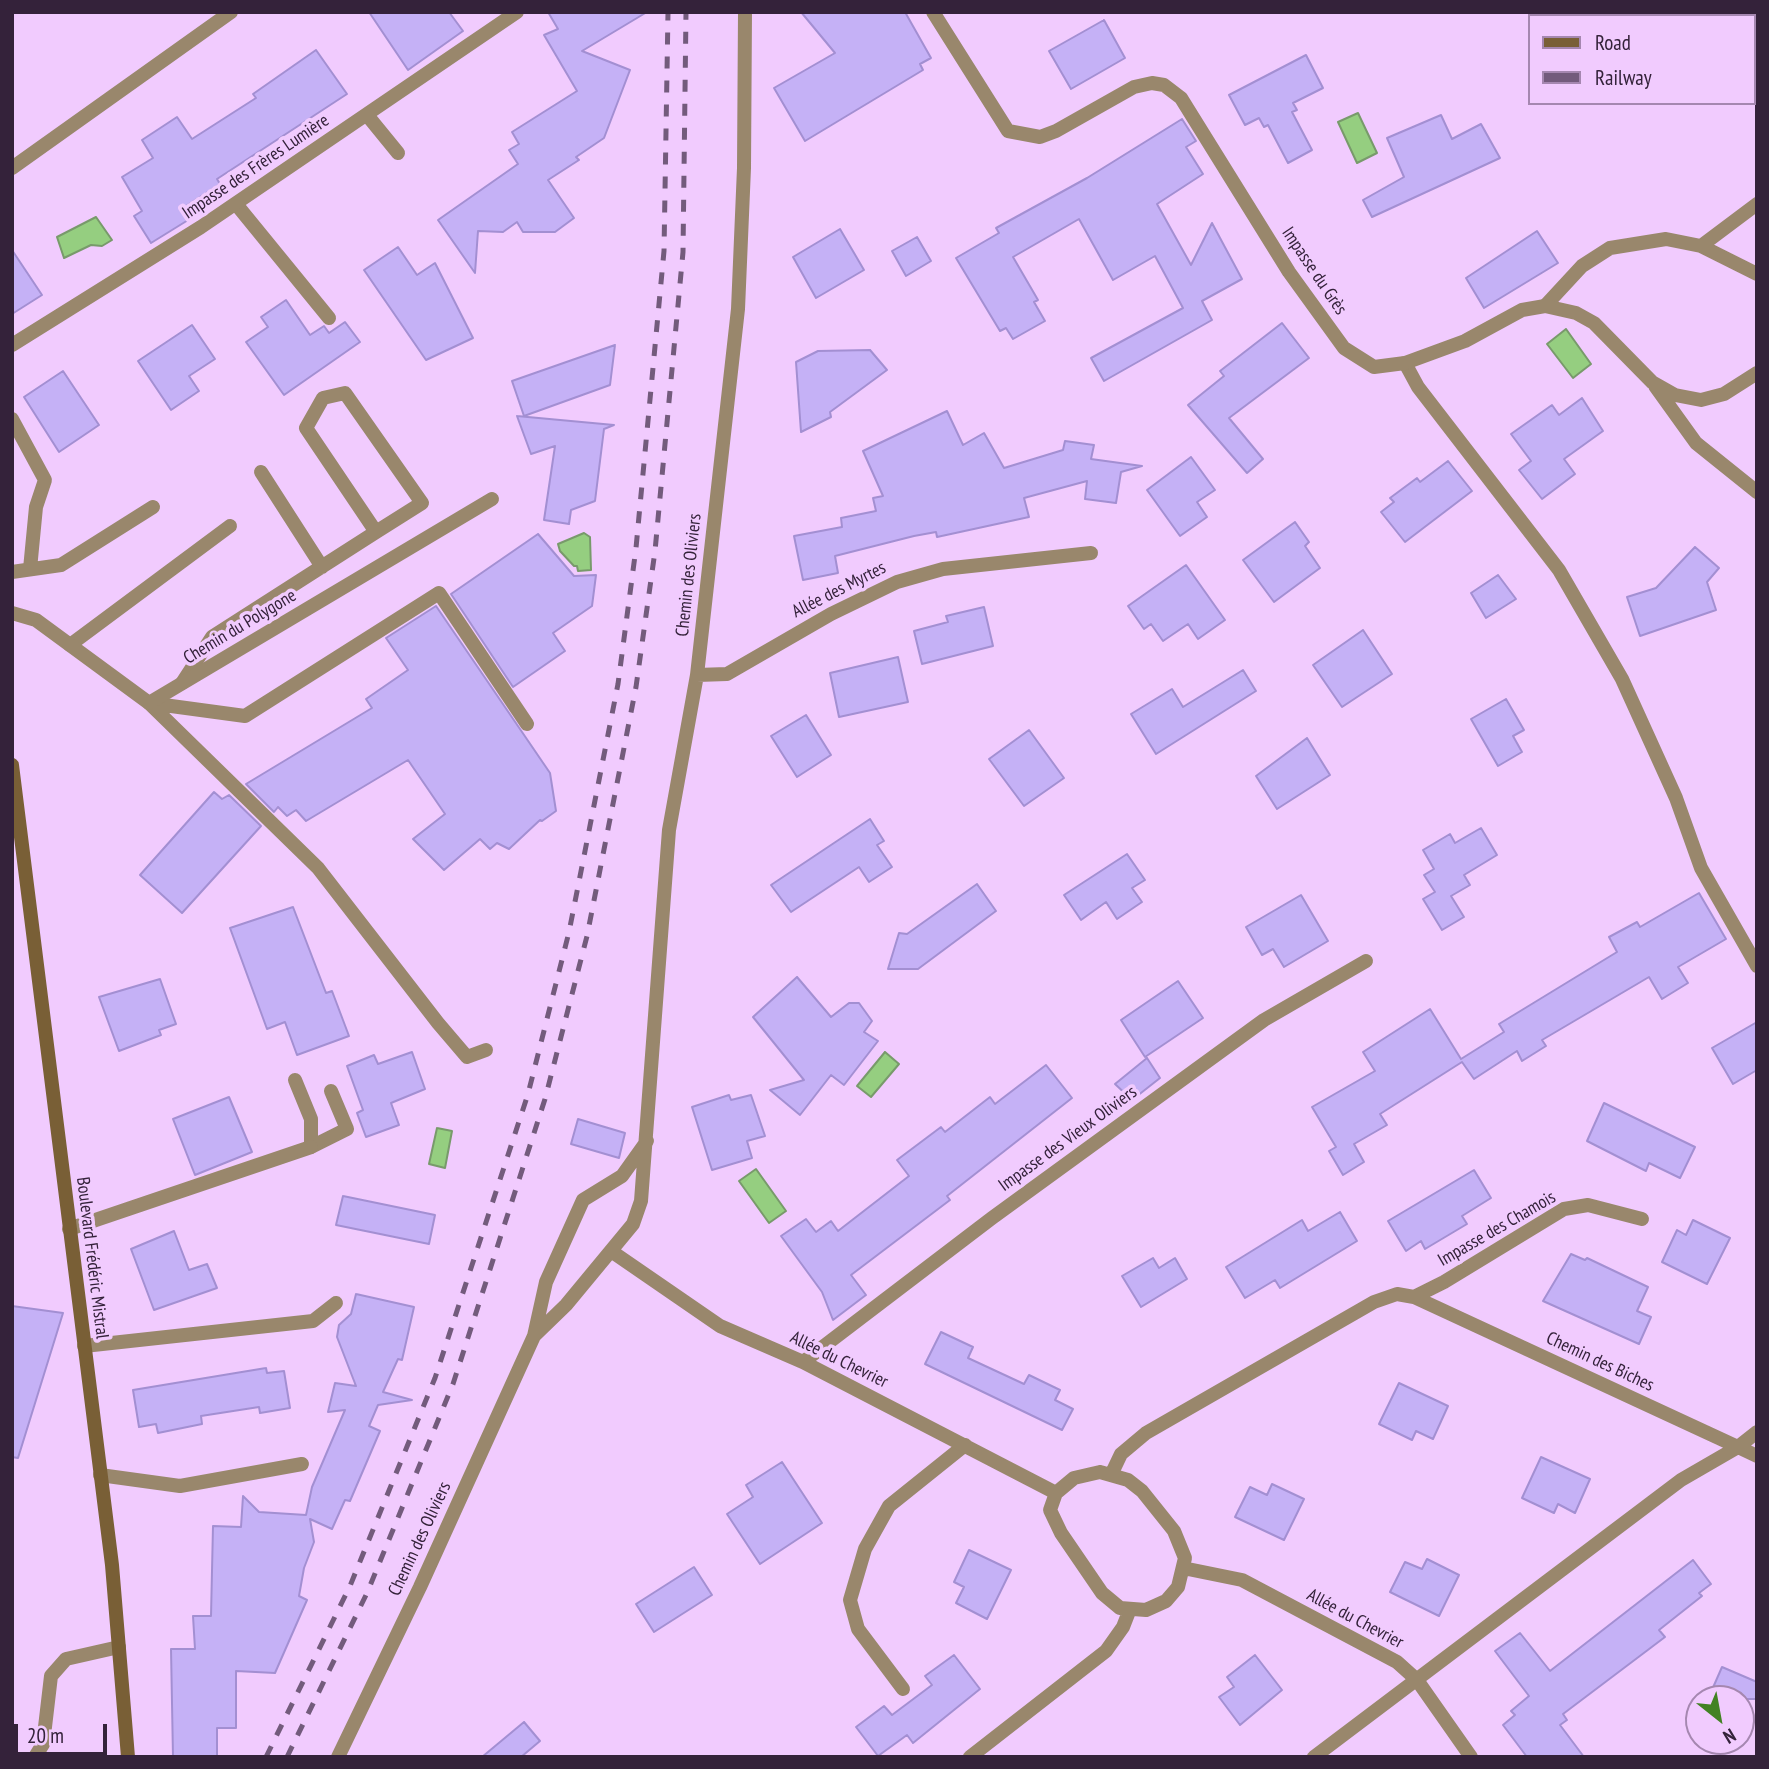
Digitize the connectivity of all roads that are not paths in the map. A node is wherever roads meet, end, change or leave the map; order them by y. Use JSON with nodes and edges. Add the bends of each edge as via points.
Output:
{"nodes":[{"id":1,"x":231,"y":12,"type":"edge"},
{"id":2,"x":517,"y":12,"type":"edge"},
{"id":3,"x":745,"y":12,"type":"edge"},
{"id":4,"x":933,"y":12,"type":"edge"},
{"id":5,"x":367,"y":115,"type":"junction"},
{"id":6,"x":398,"y":153,"type":"dead end"},
{"id":7,"x":12,"y":169,"type":"edge"},
{"id":8,"x":236,"y":204,"type":"junction"},
{"id":9,"x":1757,"y":204,"type":"edge"},
{"id":10,"x":1701,"y":246,"type":"junction"},
{"id":11,"x":1757,"y":274,"type":"edge"},
{"id":12,"x":1545,"y":306,"type":"junction"},
{"id":13,"x":329,"y":318,"type":"dead end"},
{"id":14,"x":12,"y":345,"type":"edge"},
{"id":15,"x":1405,"y":363,"type":"junction"},
{"id":16,"x":1757,"y":373,"type":"edge"},
{"id":17,"x":1652,"y":382,"type":"junction"},
{"id":18,"x":12,"y":419,"type":"edge"},
{"id":19,"x":261,"y":472,"type":"dead end"},
{"id":20,"x":1757,"y":492,"type":"edge"},
{"id":21,"x":492,"y":499,"type":"dead end"},
{"id":22,"x":153,"y":507,"type":"dead end"},
{"id":23,"x":230,"y":526,"type":"dead end"},
{"id":24,"x":376,"y":533,"type":"junction"},
{"id":25,"x":1091,"y":553,"type":"dead end"},
{"id":26,"x":322,"y":566,"type":"junction"},
{"id":27,"x":30,"y":569,"type":"junction"},
{"id":28,"x":12,"y":572,"type":"edge"},
{"id":29,"x":12,"y":613,"type":"edge"},
{"id":30,"x":70,"y":645,"type":"junction"},
{"id":31,"x":697,"y":675,"type":"junction"},
{"id":32,"x":182,"y":683,"type":"junction"},
{"id":33,"x":149,"y":703,"type":"junction"},
{"id":34,"x":527,"y":724,"type":"dead end"},
{"id":35,"x":12,"y":765,"type":"edge"},
{"id":36,"x":1366,"y":961,"type":"dead end"},
{"id":37,"x":1757,"y":966,"type":"edge"},
{"id":38,"x":486,"y":1050,"type":"dead end"},
{"id":39,"x":295,"y":1080,"type":"dead end"},
{"id":40,"x":331,"y":1091,"type":"dead end"},
{"id":41,"x":647,"y":1140,"type":"junction"},
{"id":42,"x":311,"y":1147,"type":"junction"},
{"id":43,"x":1642,"y":1219,"type":"dead end"},
{"id":44,"x":69,"y":1229,"type":"junction"},
{"id":45,"x":611,"y":1251,"type":"junction"},
{"id":46,"x":1414,"y":1297,"type":"junction"},
{"id":47,"x":336,"y":1303,"type":"dead end"},
{"id":48,"x":534,"y":1336,"type":"junction"},
{"id":49,"x":84,"y":1346,"type":"junction"},
{"id":50,"x":803,"y":1362,"type":"junction"},
{"id":51,"x":1757,"y":1432,"type":"edge"},
{"id":52,"x":965,"y":1445,"type":"junction"},
{"id":53,"x":1738,"y":1447,"type":"junction"},
{"id":54,"x":1757,"y":1456,"type":"edge"},
{"id":55,"x":302,"y":1464,"type":"dead end"},
{"id":56,"x":100,"y":1475,"type":"junction"},
{"id":57,"x":1111,"y":1475,"type":"junction"},
{"id":58,"x":1056,"y":1493,"type":"junction"},
{"id":59,"x":1183,"y":1568,"type":"junction"},
{"id":60,"x":1130,"y":1609,"type":"junction"},
{"id":61,"x":119,"y":1647,"type":"junction"},
{"id":62,"x":1417,"y":1680,"type":"junction"},
{"id":63,"x":903,"y":1689,"type":"dead end"},
{"id":64,"x":34,"y":1757,"type":"edge"},
{"id":65,"x":128,"y":1757,"type":"edge"},
{"id":66,"x":338,"y":1757,"type":"edge"},
{"id":67,"x":970,"y":1757,"type":"edge"},
{"id":68,"x":1314,"y":1757,"type":"edge"},
{"id":69,"x":1471,"y":1757,"type":"edge"}],
"edges":[{"from":1,"to":7,"type":"street"},
{"from":2,"to":5,"type":"street","name":"Impasse des Frères Lumière"},
{"from":3,"to":31,"type":"street","name":"Chemin des Oliviers","via":[[738,309]]},
{"from":4,"to":15,"type":"street","name":"Impasse du Grès","via":[[1008,131],[1015,134],[1040,137],[1134,88],[1164,85],[1194,116],[1289,272],[1344,348],[1374,367]]},
{"from":5,"to":6,"type":"street"},
{"from":5,"to":8,"type":"street","name":"Impasse des Frères Lumière"},
{"from":8,"to":13,"type":"street"},
{"from":8,"to":14,"type":"street","name":"Impasse des Frères Lumière"},
{"from":9,"to":10,"type":"street"},
{"from":10,"to":11,"type":"street"},
{"from":10,"to":12,"type":"street","via":[[1666,239],[1610,248],[1582,265]]},
{"from":12,"to":15,"type":"street","name":"Impasse du Grès","via":[[1522,310],[1465,341]]},
{"from":12,"to":17,"type":"street","via":[[1576,313],[1594,323]]},
{"from":15,"to":37,"type":"street","via":[[1418,387],[1565,581],[1622,679],[1676,798],[1701,868]]},
{"from":16,"to":17,"type":"street","via":[[1724,394],[1701,400],[1675,395]]},
{"from":17,"to":20,"type":"street","via":[[1696,443]]},
{"from":18,"to":27,"type":"street","via":[[45,480],[36,507]]},
{"from":19,"to":26,"type":"street"},
{"from":21,"to":32,"type":"street","name":"Chemin du Polygone"},
{"from":22,"to":27,"type":"street","via":[[61,565]]},
{"from":23,"to":30,"type":"street"},
{"from":24,"to":24,"type":"street","via":[[422,503],[345,393],[323,398],[306,428]]},
{"from":24,"to":26,"type":"street"},
{"from":25,"to":31,"type":"street","name":"Allée des Myrtes","via":[[943,569],[897,582],[727,674]]},
{"from":26,"to":32,"type":"street","via":[[212,637]]},
{"from":27,"to":28,"type":"street"},
{"from":29,"to":30,"type":"street","via":[[36,620]]},
{"from":30,"to":33,"type":"street"},
{"from":31,"to":41,"type":"street","name":"Chemin des Oliviers","via":[[669,830]]},
{"from":32,"to":33,"type":"street","name":"Chemin du Polygone"},
{"from":33,"to":34,"type":"street","via":[[245,716],[439,593]]},
{"from":33,"to":38,"type":"street","via":[[318,867],[467,1057]]},
{"from":35,"to":44,"type":"main road","name":"Boulevard Frédéric Mistral"},
{"from":36,"to":50,"type":"street","name":"Impasse des Vieux Oliviers","via":[[1264,1020]]},
{"from":39,"to":42,"type":"street","via":[[311,1119]]},
{"from":40,"to":42,"type":"street","via":[[347,1129]]},
{"from":41,"to":45,"type":"street","name":"Chemin des Oliviers","via":[[641,1201],[633,1224]]},
{"from":41,"to":48,"type":"street","name":"Chemin des Oliviers","via":[[622,1176],[583,1200],[546,1282]]},
{"from":42,"to":44,"type":"street"},
{"from":43,"to":46,"type":"street","name":"Impasse des Chamois","via":[[1588,1205],[1564,1209]]},
{"from":44,"to":49,"type":"main road","name":"Boulevard Frédéric Mistral"},
{"from":45,"to":48,"type":"street","name":"Chemin des Oliviers"},
{"from":45,"to":50,"type":"street","name":"Allée du Chevrier","via":[[720,1326]]},
{"from":46,"to":53,"type":"street","name":"Chemin des Biches"},
{"from":46,"to":57,"type":"street","name":"Chemin des Biches","via":[[1397,1294],[1374,1302],[1197,1403],[1146,1433],[1121,1454]]},
{"from":47,"to":49,"type":"street","via":[[313,1321]]},
{"from":48,"to":66,"type":"street","name":"Chemin des Oliviers"},
{"from":49,"to":56,"type":"main road","name":"Boulevard Frédéric Mistral"},
{"from":50,"to":52,"type":"street","name":"Allée du Chevrier"},
{"from":51,"to":53,"type":"street"},
{"from":52,"to":58,"type":"street","name":"Allée du Chevrier"},
{"from":52,"to":63,"type":"street","via":[[889,1506],[864,1549],[850,1600],[858,1629]]},
{"from":53,"to":54,"type":"street","name":"Chemin des Biches"},
{"from":53,"to":62,"type":"street","via":[[1681,1480]]},
{"from":55,"to":56,"type":"street","via":[[180,1486]]},
{"from":56,"to":61,"type":"main road","name":"Boulevard Frédéric Mistral"},
{"from":57,"to":58,"type":"street","via":[[1100,1472],[1074,1478]]},
{"from":57,"to":59,"type":"street","via":[[1142,1491],[1174,1531],[1185,1558]]},
{"from":58,"to":60,"type":"street","via":[[1050,1510],[1061,1533],[1102,1593],[1120,1608]]},
{"from":59,"to":60,"type":"street","via":[[1178,1587],[1166,1601],[1146,1610]]},
{"from":59,"to":62,"type":"street","name":"Allée du Chevrier","via":[[1242,1580],[1397,1662]]},
{"from":60,"to":67,"type":"street","via":[[1105,1651]]},
{"from":61,"to":64,"type":"street","via":[[66,1659],[51,1676],[43,1744]]},
{"from":61,"to":65,"type":"main road","name":"Boulevard Frédéric Mistral"},
{"from":62,"to":68,"type":"street"},
{"from":62,"to":69,"type":"street","name":"Allée du Chevrier"}]}
